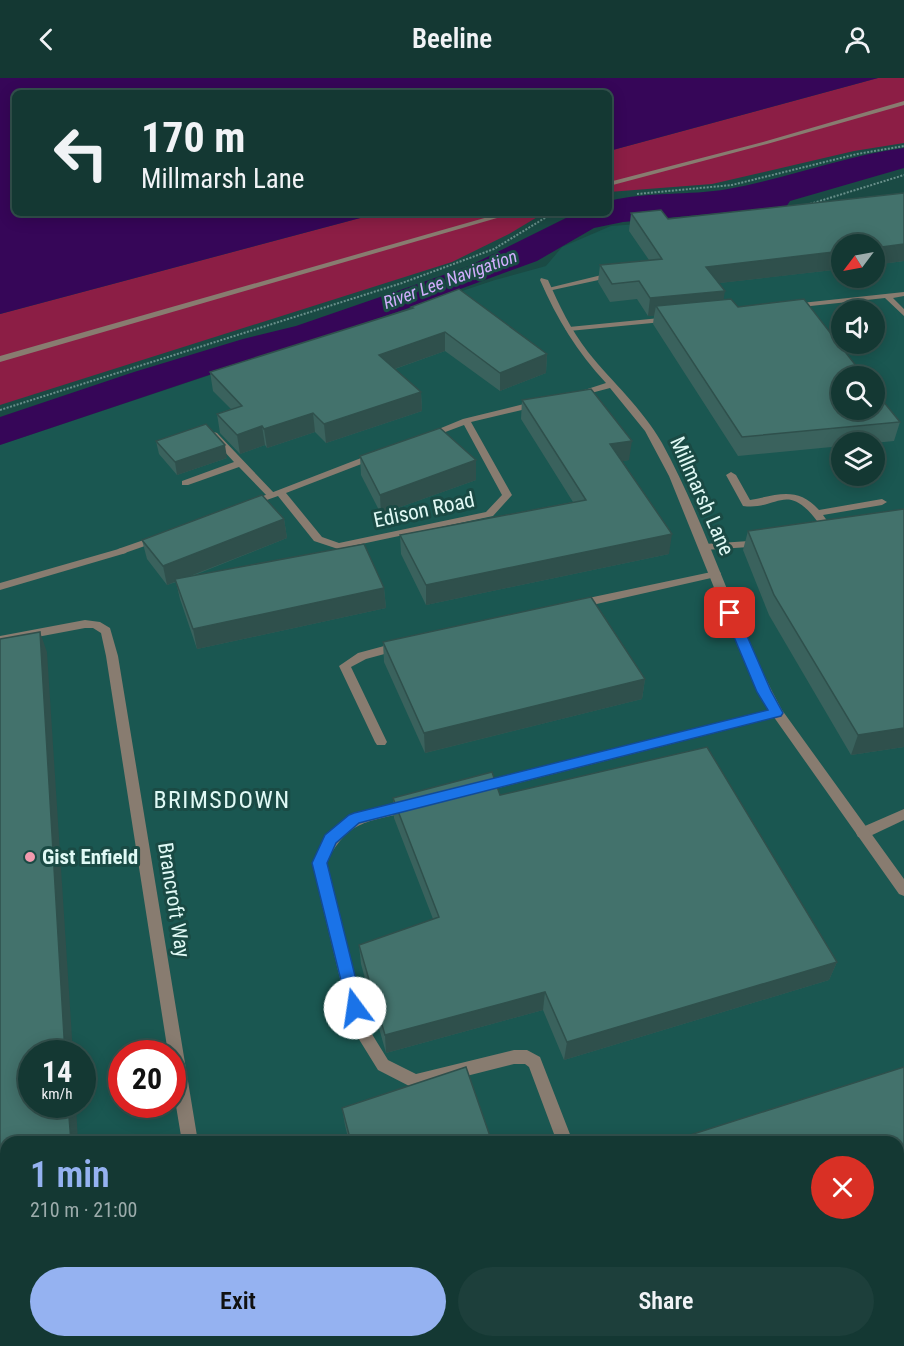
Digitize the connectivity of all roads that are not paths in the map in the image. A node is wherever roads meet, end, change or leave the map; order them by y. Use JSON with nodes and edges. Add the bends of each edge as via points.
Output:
{"nodes":[{"id":1,"x":904,"y":103,"type":"edge"},
{"id":2,"x":612,"y":183,"type":"edge"},
{"id":3,"x":500,"y":216,"type":"edge"},
{"id":4,"x":627,"y":271,"type":"edge"},
{"id":5,"x":904,"y":294,"type":"edge"},
{"id":6,"x":887,"y":296,"type":"junction"},
{"id":7,"x":780,"y":307,"type":"edge"},
{"id":8,"x":904,"y":314,"type":"edge"},
{"id":9,"x":685,"y":317,"type":"edge"},
{"id":10,"x":569,"y":329,"type":"junction"},
{"id":11,"x":0,"y":359,"type":"edge"},
{"id":12,"x":613,"y":384,"type":"junction"},
{"id":13,"x":568,"y":396,"type":"edge"},
{"id":14,"x":545,"y":401,"type":"edge"},
{"id":15,"x":466,"y":421,"type":"junction"},
{"id":16,"x":214,"y":435,"type":"edge"},
{"id":17,"x":422,"y":438,"type":"edge"},
{"id":18,"x":389,"y":450,"type":"edge"},
{"id":19,"x":241,"y":463,"type":"junction"},
{"id":20,"x":731,"y":475,"type":"dead end"},
{"id":21,"x":184,"y":483,"type":"dead end"},
{"id":22,"x":276,"y":494,"type":"junction"},
{"id":23,"x":882,"y":502,"type":"dead end"},
{"id":24,"x":239,"y":507,"type":"edge"},
{"id":25,"x":817,"y":513,"type":"junction"},
{"id":26,"x":798,"y":529,"type":"edge"},
{"id":27,"x":165,"y":535,"type":"edge"},
{"id":28,"x":768,"y":538,"type":"edge"},
{"id":29,"x":705,"y":547,"type":"junction"},
{"id":30,"x":716,"y":574,"type":"junction"},
{"id":31,"x":0,"y":587,"type":"edge"},
{"id":32,"x":562,"y":608,"type":"edge"},
{"id":33,"x":0,"y":640,"type":"edge"},
{"id":34,"x":406,"y":645,"type":"edge"},
{"id":35,"x":777,"y":713,"type":"junction"},
{"id":36,"x":381,"y":742,"type":"dead end"},
{"id":37,"x":468,"y":790,"type":"edge"},
{"id":38,"x":423,"y":802,"type":"edge"},
{"id":39,"x":904,"y":814,"type":"edge"},
{"id":40,"x":863,"y":832,"type":"junction"},
{"id":41,"x":904,"y":890,"type":"edge"},
{"id":42,"x":189,"y":1136,"type":"edge"},
{"id":43,"x":563,"y":1136,"type":"edge"}],
"edges":[{"from":1,"to":2,"type":"street"},
{"from":3,"to":11,"type":"street"},
{"from":4,"to":10,"type":"street","name":"Millmarsh Lane","via":[[546,285]]},
{"from":5,"to":6,"type":"street"},
{"from":6,"to":7,"type":"street"},
{"from":6,"to":8,"type":"street"},
{"from":9,"to":10,"type":"street"},
{"from":10,"to":12,"type":"street","name":"Millmarsh Lane","via":[[587,357]]},
{"from":12,"to":13,"type":"street"},
{"from":12,"to":29,"type":"street","name":"Millmarsh Lane","via":[[640,415],[675,474]]},
{"from":14,"to":15,"type":"street"},
{"from":15,"to":17,"type":"street"},
{"from":15,"to":22,"type":"street","name":"Edison Road","via":[[507,495],[489,514],[338,546],[318,538]]},
{"from":16,"to":19,"type":"street"},
{"from":18,"to":22,"type":"street"},
{"from":19,"to":21,"type":"street"},
{"from":19,"to":22,"type":"street"},
{"from":20,"to":25,"type":"street","via":[[747,504],[793,495],[812,505]]},
{"from":22,"to":24,"type":"street"},
{"from":23,"to":25,"type":"street"},
{"from":25,"to":26,"type":"street","via":[[824,522]]},
{"from":27,"to":31,"type":"street"},
{"from":28,"to":29,"type":"street","via":[[749,544]]},
{"from":29,"to":30,"type":"street","name":"Millmarsh Lane"},
{"from":30,"to":32,"type":"street"},
{"from":30,"to":35,"type":"street","name":"Millmarsh Lane","via":[[764,692]]},
{"from":33,"to":42,"type":"street","name":"Brancroft Way","via":[[85,624],[106,632]]},
{"from":34,"to":36,"type":"street","via":[[362,656],[345,666]]},
{"from":35,"to":37,"type":"street"},
{"from":35,"to":40,"type":"street","name":"Millmarsh Lane"},
{"from":38,"to":43,"type":"street","via":[[354,819],[330,839],[320,863],[360,1028],[383,1065],[415,1082],[527,1057],[535,1062]]},
{"from":39,"to":40,"type":"street"},
{"from":40,"to":41,"type":"street","name":"Millmarsh Lane"}]}
